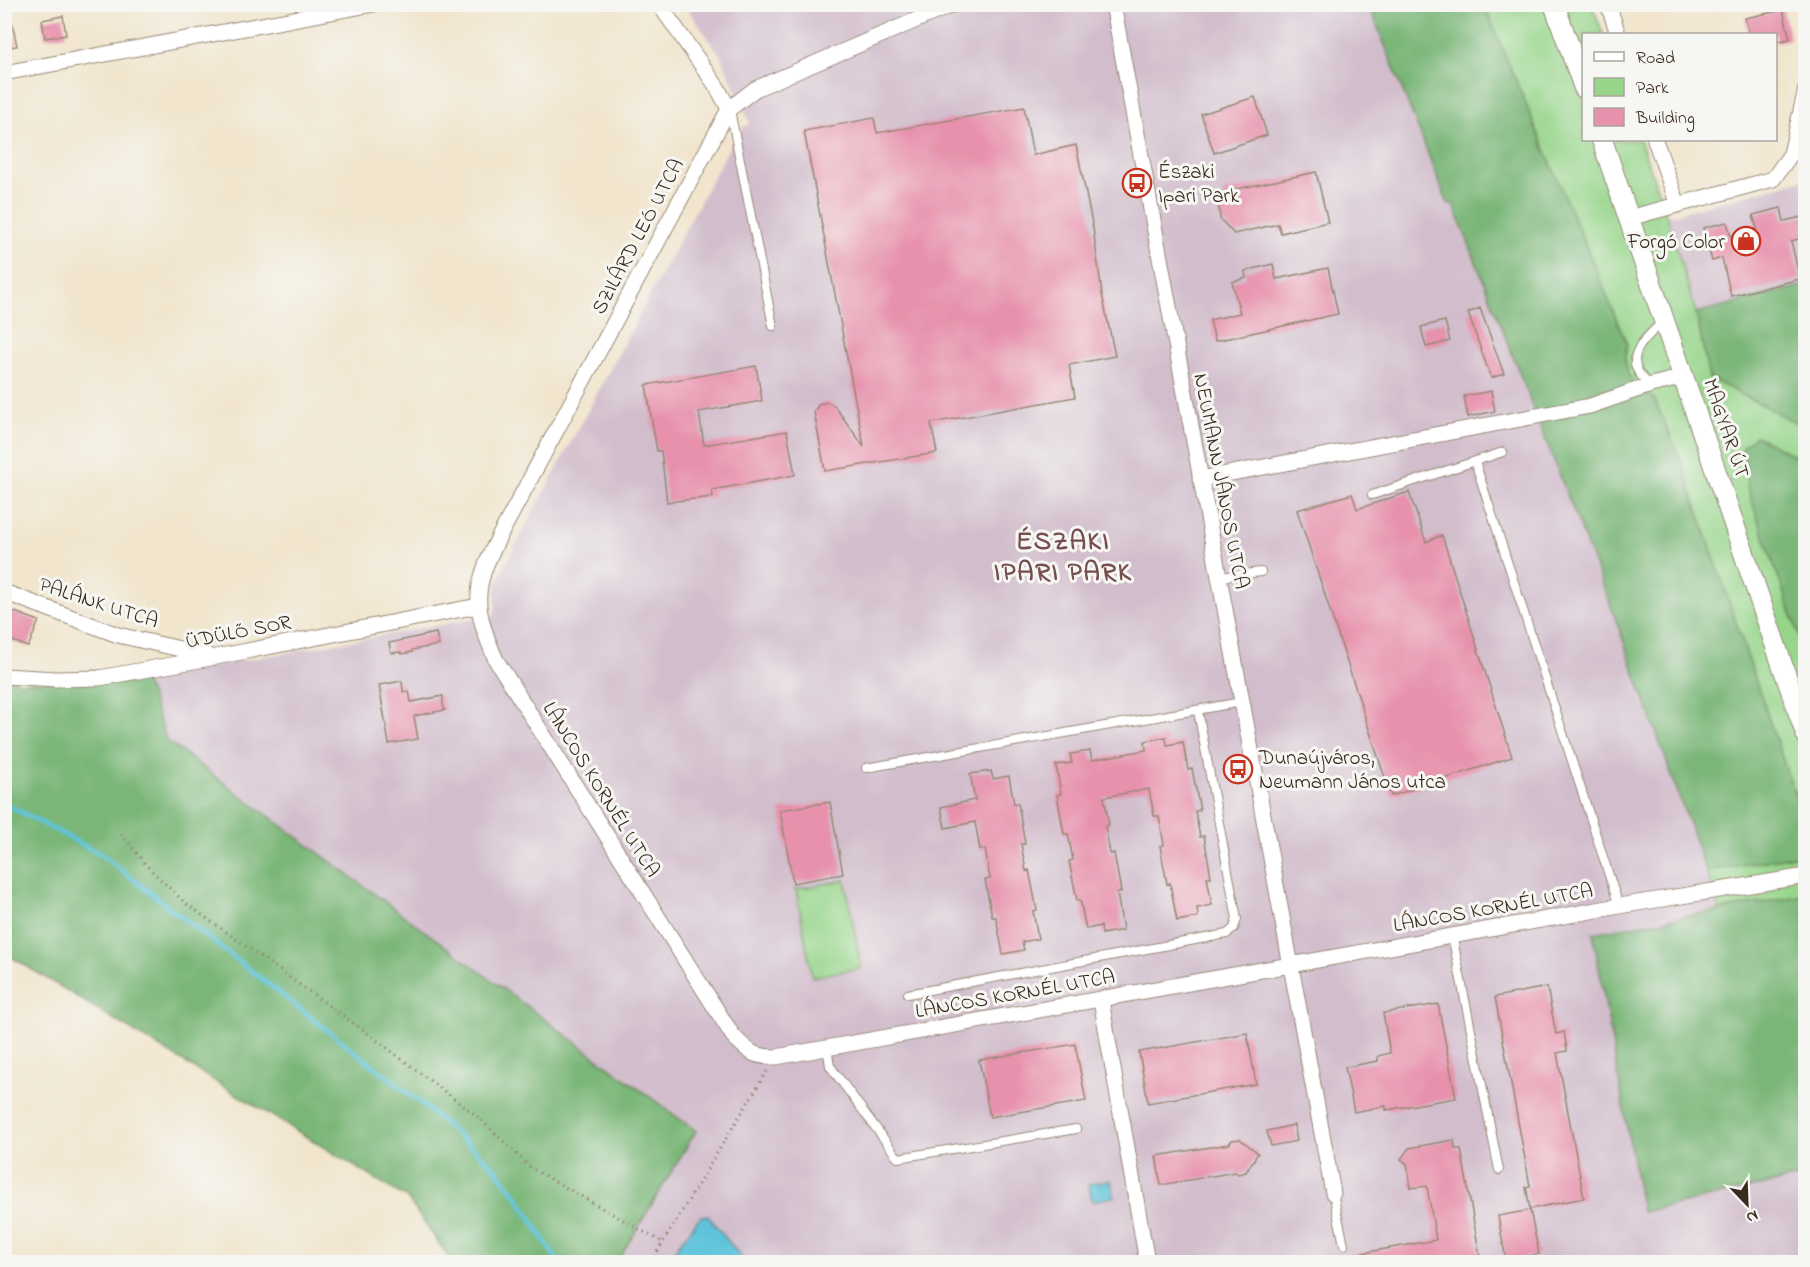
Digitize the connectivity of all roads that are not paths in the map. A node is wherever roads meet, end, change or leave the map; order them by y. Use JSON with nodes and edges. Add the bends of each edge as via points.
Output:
{"nodes":[{"id":1,"x":374,"y":4,"type":"edge"},
{"id":2,"x":659,"y":4,"type":"edge"},
{"id":3,"x":954,"y":4,"type":"edge"},
{"id":4,"x":1113,"y":4,"type":"edge"},
{"id":5,"x":1554,"y":4,"type":"edge"},
{"id":6,"x":1608,"y":4,"type":"edge"},
{"id":7,"x":328,"y":9,"type":"edge"},
{"id":8,"x":1618,"y":33,"type":"edge"},
{"id":9,"x":4,"y":73,"type":"edge"},
{"id":10,"x":1582,"y":82,"type":"edge"},
{"id":11,"x":1806,"y":89,"type":"edge"},
{"id":12,"x":729,"y":109,"type":"junction"},
{"id":13,"x":1602,"y":141,"type":"edge"},
{"id":14,"x":1655,"y":141,"type":"edge"},
{"id":15,"x":1678,"y":205,"type":"junction"},
{"id":16,"x":1629,"y":219,"type":"junction"},
{"id":17,"x":1665,"y":321,"type":"junction"},
{"id":18,"x":773,"y":326,"type":"dead end"},
{"id":19,"x":1684,"y":377,"type":"junction"},
{"id":20,"x":1651,"y":385,"type":"junction"},
{"id":21,"x":1503,"y":452,"type":"dead end"},
{"id":22,"x":1475,"y":462,"type":"junction"},
{"id":23,"x":1200,"y":479,"type":"junction"},
{"id":24,"x":1372,"y":495,"type":"dead end"},
{"id":25,"x":1261,"y":572,"type":"dead end"},
{"id":26,"x":1219,"y":577,"type":"junction"},
{"id":27,"x":4,"y":592,"type":"edge"},
{"id":28,"x":478,"y":606,"type":"junction"},
{"id":29,"x":216,"y":657,"type":"junction"},
{"id":30,"x":4,"y":676,"type":"edge"},
{"id":31,"x":1242,"y":702,"type":"junction"},
{"id":32,"x":1198,"y":711,"type":"junction"},
{"id":33,"x":1806,"y":734,"type":"edge"},
{"id":34,"x":866,"y":768,"type":"dead end"},
{"id":35,"x":1806,"y":876,"type":"edge"},
{"id":36,"x":1619,"y":906,"type":"junction"},
{"id":37,"x":1452,"y":935,"type":"junction"},
{"id":38,"x":1290,"y":965,"type":"junction"},
{"id":39,"x":908,"y":994,"type":"dead end"},
{"id":40,"x":1101,"y":1000,"type":"junction"},
{"id":41,"x":826,"y":1047,"type":"junction"},
{"id":42,"x":1076,"y":1129,"type":"dead end"},
{"id":43,"x":1499,"y":1170,"type":"dead end"},
{"id":44,"x":1333,"y":1193,"type":"joint"},
{"id":45,"x":1344,"y":1245,"type":"dead end"},
{"id":46,"x":1147,"y":1263,"type":"edge"}],
"edges":[{"from":1,"to":7,"type":"street"},
{"from":2,"to":12,"type":"street"},
{"from":3,"to":12,"type":"street","name":"SZILÁRD LEÓ UTCA","via":[[756,89]]},
{"from":4,"to":23,"type":"street","name":"NEUMANN JÁNOS UTCA"},
{"from":5,"to":10,"type":"street"},
{"from":6,"to":8,"type":"street"},
{"from":7,"to":9,"type":"street"},
{"from":11,"to":15,"type":"street","via":[[1791,154],[1773,179]]},
{"from":12,"to":18,"type":"lane"},
{"from":12,"to":28,"type":"street","name":"SZILÁRD LEÓ UTCA","via":[[487,560]]},
{"from":13,"to":16,"type":"street","name":"MAGYAR ÚT"},
{"from":14,"to":15,"type":"street"},
{"from":15,"to":16,"type":"street"},
{"from":16,"to":17,"type":"street","name":"MAGYAR ÚT"},
{"from":17,"to":19,"type":"street","name":"MAGYAR ÚT"},
{"from":17,"to":20,"type":"lane","via":[[1639,347],[1634,360],[1636,371]]},
{"from":19,"to":20,"type":"street"},
{"from":19,"to":33,"type":"street","name":"MAGYAR ÚT"},
{"from":20,"to":23,"type":"street","via":[[1590,406]]},
{"from":21,"to":22,"type":"lane"},
{"from":22,"to":24,"type":"lane"},
{"from":22,"to":36,"type":"lane"},
{"from":23,"to":26,"type":"street","name":"NEUMANN JÁNOS UTCA"},
{"from":25,"to":26,"type":"lane"},
{"from":26,"to":31,"type":"street","name":"NEUMANN JÁNOS UTCA"},
{"from":27,"to":29,"type":"street","name":"PALÁNK UTCA","via":[[118,634]]},
{"from":28,"to":29,"type":"street","name":"ÜDÜLŐ SOR"},
{"from":28,"to":41,"type":"street","name":"LÁNCOS KORNÉL UTCA","via":[[496,660],[733,1036],[759,1057]]},
{"from":29,"to":30,"type":"street","name":"ÜDÜLŐ SOR","via":[[99,678]]},
{"from":31,"to":32,"type":"lane"},
{"from":31,"to":38,"type":"street","name":"NEUMANN JÁNOS UTCA"},
{"from":32,"to":34,"type":"lane"},
{"from":32,"to":39,"type":"lane","via":[[1237,919],[1234,928],[1227,934]]},
{"from":35,"to":36,"type":"street","name":"LÁNCOS KORNÉL UTCA"},
{"from":36,"to":37,"type":"street","name":"LÁNCOS KORNÉL UTCA"},
{"from":37,"to":38,"type":"street","name":"LÁNCOS KORNÉL UTCA"},
{"from":37,"to":43,"type":"lane"},
{"from":38,"to":40,"type":"street","name":"LÁNCOS KORNÉL UTCA"},
{"from":38,"to":44,"type":"street","name":"NEUMANN JÁNOS UTCA"},
{"from":40,"to":41,"type":"street","name":"LÁNCOS KORNÉL UTCA"},
{"from":40,"to":46,"type":"street"},
{"from":41,"to":42,"type":"lane","via":[[830,1066],[898,1158]]},
{"from":44,"to":45,"type":"lane"}]}
